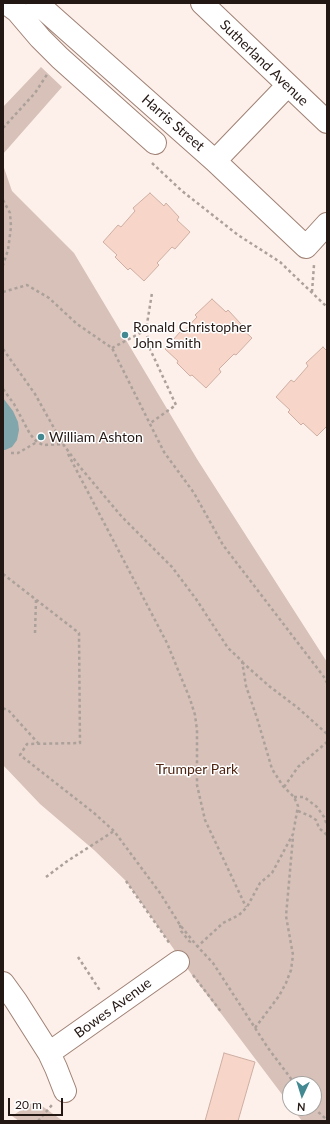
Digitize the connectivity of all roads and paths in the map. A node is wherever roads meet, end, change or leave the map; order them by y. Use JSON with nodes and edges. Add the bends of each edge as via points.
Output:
{"nodes":[{"id":1,"x":6,"y":3,"type":"edge"},
{"id":2,"x":37,"y":3,"type":"edge"},
{"id":3,"x":202,"y":3,"type":"edge"},
{"id":4,"x":60,"y":58,"type":"junction"},
{"id":5,"x":287,"y":86,"type":"junction"},
{"id":6,"x":327,"y":122,"type":"edge"},
{"id":7,"x":3,"y":128,"type":"edge"},
{"id":8,"x":155,"y":143,"type":"dead end"},
{"id":9,"x":215,"y":161,"type":"junction"},
{"id":10,"x":163,"y":173,"type":"dead end"},
{"id":11,"x":3,"y":200,"type":"edge"},
{"id":12,"x":327,"y":224,"type":"edge"},
{"id":13,"x":312,"y":254,"type":"junction"},
{"id":14,"x":3,"y":265,"type":"edge"},
{"id":15,"x":3,"y":292,"type":"edge"},
{"id":16,"x":312,"y":292,"type":"junction"},
{"id":17,"x":152,"y":293,"type":"dead end"},
{"id":18,"x":327,"y":307,"type":"edge"},
{"id":19,"x":146,"y":330,"type":"junction"},
{"id":20,"x":112,"y":348,"type":"junction"},
{"id":21,"x":3,"y":349,"type":"edge"},
{"id":22,"x":3,"y":389,"type":"edge"},
{"id":23,"x":149,"y":424,"type":"junction"},
{"id":24,"x":37,"y":442,"type":"junction"},
{"id":25,"x":63,"y":444,"type":"junction"},
{"id":26,"x":11,"y":453,"type":"dead end"},
{"id":27,"x":3,"y":574,"type":"edge"},
{"id":28,"x":36,"y":600,"type":"junction"},
{"id":29,"x":35,"y":633,"type":"dead end"},
{"id":30,"x":242,"y":662,"type":"junction"},
{"id":31,"x":327,"y":683,"type":"edge"},
{"id":32,"x":3,"y":708,"type":"edge"},
{"id":33,"x":327,"y":734,"type":"edge"},
{"id":34,"x":327,"y":742,"type":"edge"},
{"id":35,"x":38,"y":744,"type":"junction"},
{"id":36,"x":284,"y":788,"type":"junction"},
{"id":37,"x":294,"y":796,"type":"junction"},
{"id":38,"x":298,"y":811,"type":"junction"},
{"id":39,"x":327,"y":825,"type":"edge"},
{"id":40,"x":114,"y":831,"type":"junction"},
{"id":41,"x":294,"y":834,"type":"junction"},
{"id":42,"x":327,"y":835,"type":"edge"},
{"id":43,"x":46,"y":878,"type":"dead end"},
{"id":44,"x":126,"y":881,"type":"dead end"},
{"id":45,"x":247,"y":907,"type":"junction"},
{"id":46,"x":180,"y":924,"type":"junction"},
{"id":47,"x":197,"y":946,"type":"junction"},
{"id":48,"x":78,"y":957,"type":"dead end"},
{"id":49,"x":182,"y":958,"type":"junction"},
{"id":50,"x":3,"y":983,"type":"edge"},
{"id":51,"x":112,"y":1009,"type":"junction"},
{"id":52,"x":222,"y":1013,"type":"dead end"},
{"id":53,"x":255,"y":1028,"type":"junction"},
{"id":54,"x":49,"y":1054,"type":"junction"},
{"id":55,"x":289,"y":1076,"type":"edge"},
{"id":56,"x":65,"y":1091,"type":"dead end"}],
"edges":[{"from":1,"to":4,"type":"street","name":"Harris Street"},
{"from":2,"to":9,"type":"street","name":"Harris Street"},
{"from":3,"to":5,"type":"street","name":"Sutherland Avenue"},
{"from":4,"to":7,"type":"path","via":[[35,93]]},
{"from":4,"to":8,"type":"street","name":"Harris Street"},
{"from":5,"to":6,"type":"street","name":"Sutherland Avenue"},
{"from":5,"to":9,"type":"street"},
{"from":9,"to":13,"type":"street","name":"Harris Street"},
{"from":10,"to":16,"type":"path","via":[[238,235],[280,262]]},
{"from":11,"to":14,"type":"path","via":[[10,213],[11,227]]},
{"from":12,"to":13,"type":"street"},
{"from":13,"to":16,"type":"path"},
{"from":15,"to":20,"type":"path","via":[[27,285],[49,298],[77,324]]},
{"from":16,"to":18,"type":"path"},
{"from":17,"to":19,"type":"path"},
{"from":19,"to":20,"type":"path"},
{"from":19,"to":23,"type":"path","via":[[150,349],[176,405]]},
{"from":20,"to":23,"type":"path"},
{"from":21,"to":25,"type":"path","via":[[35,394]]},
{"from":22,"to":24,"type":"path"},
{"from":23,"to":31,"type":"path","via":[[223,545]]},
{"from":24,"to":25,"type":"path","via":[[43,445]]},
{"from":24,"to":26,"type":"path","via":[[18,453]]},
{"from":25,"to":30,"type":"path","via":[[122,517],[172,567],[228,648]]},
{"from":25,"to":45,"type":"path","via":[[167,643],[190,699],[197,730],[197,785],[205,820]]},
{"from":27,"to":28,"type":"path"},
{"from":28,"to":29,"type":"path"},
{"from":28,"to":35,"type":"path","via":[[79,633],[80,743]]},
{"from":30,"to":33,"type":"path"},
{"from":30,"to":36,"type":"path","via":[[246,686],[272,769]]},
{"from":32,"to":35,"type":"path","via":[[9,711]]},
{"from":34,"to":36,"type":"path","via":[[298,768]]},
{"from":35,"to":40,"type":"path","via":[[27,744],[20,754]]},
{"from":36,"to":37,"type":"path"},
{"from":37,"to":38,"type":"path"},
{"from":37,"to":39,"type":"path","via":[[304,798],[317,807]]},
{"from":38,"to":41,"type":"path"},
{"from":38,"to":42,"type":"path","via":[[316,820],[319,828]]},
{"from":40,"to":43,"type":"path"},
{"from":40,"to":46,"type":"path"},
{"from":41,"to":45,"type":"path","via":[[272,873],[260,883]]},
{"from":41,"to":53,"type":"path","via":[[286,916],[294,955],[291,970],[279,996]]},
{"from":44,"to":49,"type":"path"},
{"from":45,"to":47,"type":"path","via":[[239,915],[223,923]]},
{"from":46,"to":47,"type":"path"},
{"from":46,"to":49,"type":"path","via":[[190,942]]},
{"from":47,"to":53,"type":"path","via":[[213,963]]},
{"from":48,"to":51,"type":"path"},
{"from":49,"to":51,"type":"street","name":"Bowes Avenue"},
{"from":49,"to":52,"type":"path"},
{"from":50,"to":54,"type":"street"},
{"from":51,"to":54,"type":"street","name":"Bowes Avenue"},
{"from":53,"to":55,"type":"path"},
{"from":54,"to":56,"type":"street"}]}
